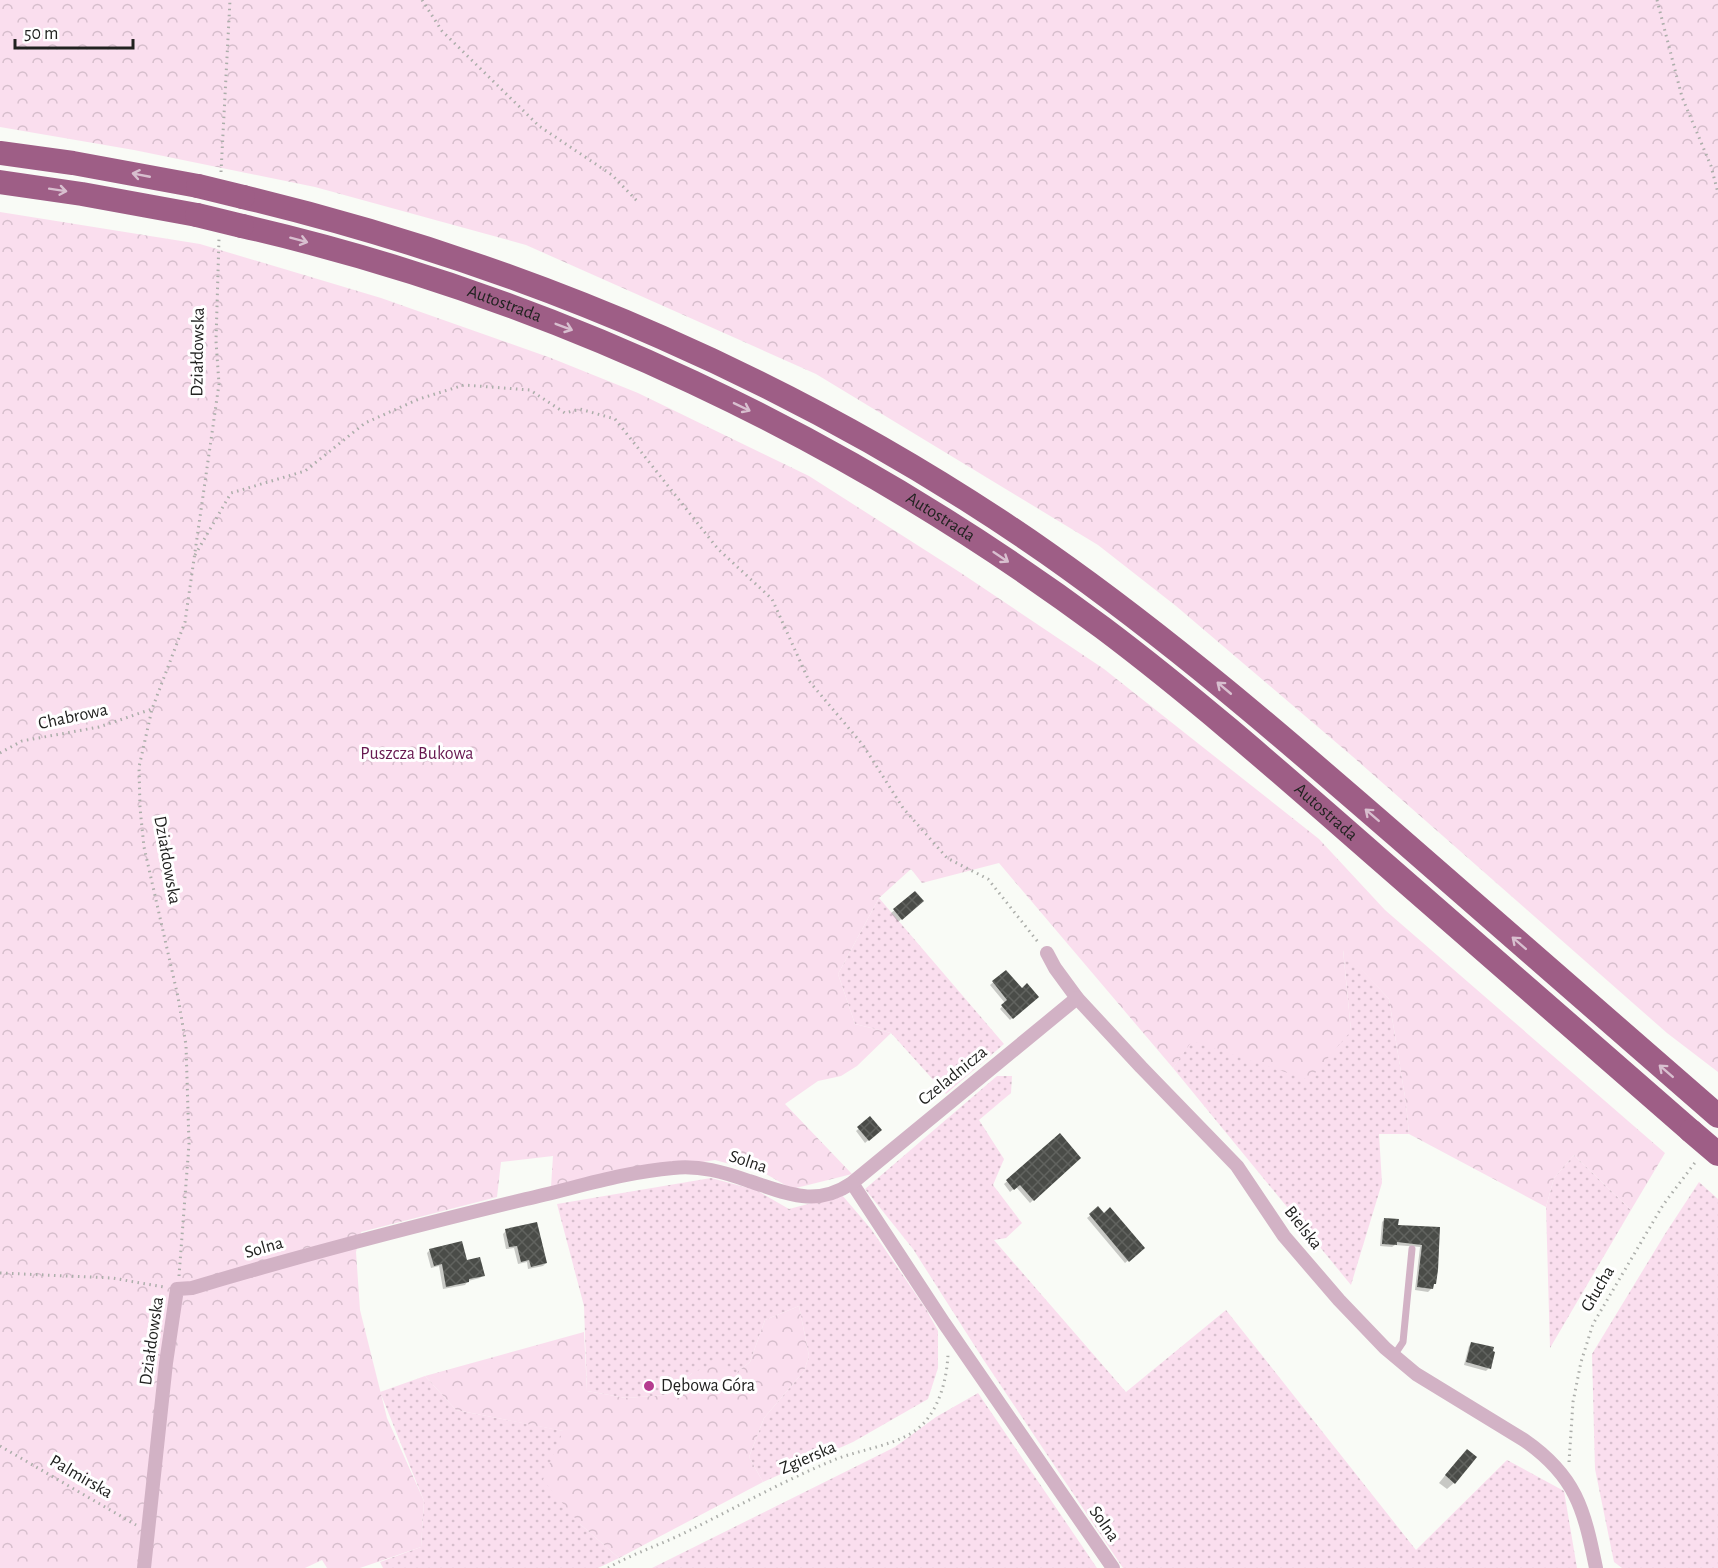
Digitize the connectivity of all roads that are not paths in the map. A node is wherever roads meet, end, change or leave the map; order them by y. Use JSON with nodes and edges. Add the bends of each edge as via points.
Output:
{"nodes":[{"id":1,"x":0,"y":153,"type":"edge"},
{"id":2,"x":0,"y":182,"type":"edge"},
{"id":3,"x":1047,"y":953,"type":"road end"},
{"id":4,"x":1077,"y":998,"type":"junction"},
{"id":5,"x":1714,"y":1113,"type":"edge"},
{"id":6,"x":1710,"y":1154,"type":"edge"},
{"id":7,"x":852,"y":1183,"type":"junction"},
{"id":8,"x":1412,"y":1249,"type":"dead end"},
{"id":9,"x":177,"y":1289,"type":"joint"},
{"id":10,"x":1393,"y":1357,"type":"junction"},
{"id":11,"x":144,"y":1568,"type":"edge"},
{"id":12,"x":1113,"y":1568,"type":"edge"},
{"id":13,"x":1596,"y":1568,"type":"edge"}],
"edges":[{"from":5,"to":1,"type":"highway","name":"Autostrada","one_way":true,"bridge":true,"via":[[1182,653],[1053,557],[950,489],[809,409],[646,330],[460,259],[324,217],[198,186]]},
{"from":2,"to":6,"type":"highway","name":"Autostrada","one_way":true,"bridge":true,"via":[[197,215],[417,274],[620,351],[710,391],[862,470],[1032,578],[1189,696],[1691,1131]]},
{"from":3,"to":4,"type":"street","name":"Bielska"},
{"from":4,"to":7,"type":"street","name":"Czeladnicza"},
{"from":4,"to":10,"type":"street","name":"Bielska","via":[[1237,1166],[1284,1236]]},
{"from":7,"to":9,"type":"street","name":"Solna","via":[[836,1193],[804,1197],[698,1167],[645,1171],[419,1224]]},
{"from":7,"to":12,"type":"street","name":"Solna"},
{"from":8,"to":10,"type":"lane","via":[[1403,1342]]},
{"from":9,"to":11,"type":"street","name":"Działdowska"},
{"from":10,"to":13,"type":"street","name":"Bielska","via":[[1539,1450],[1569,1482],[1584,1518]]}]}
